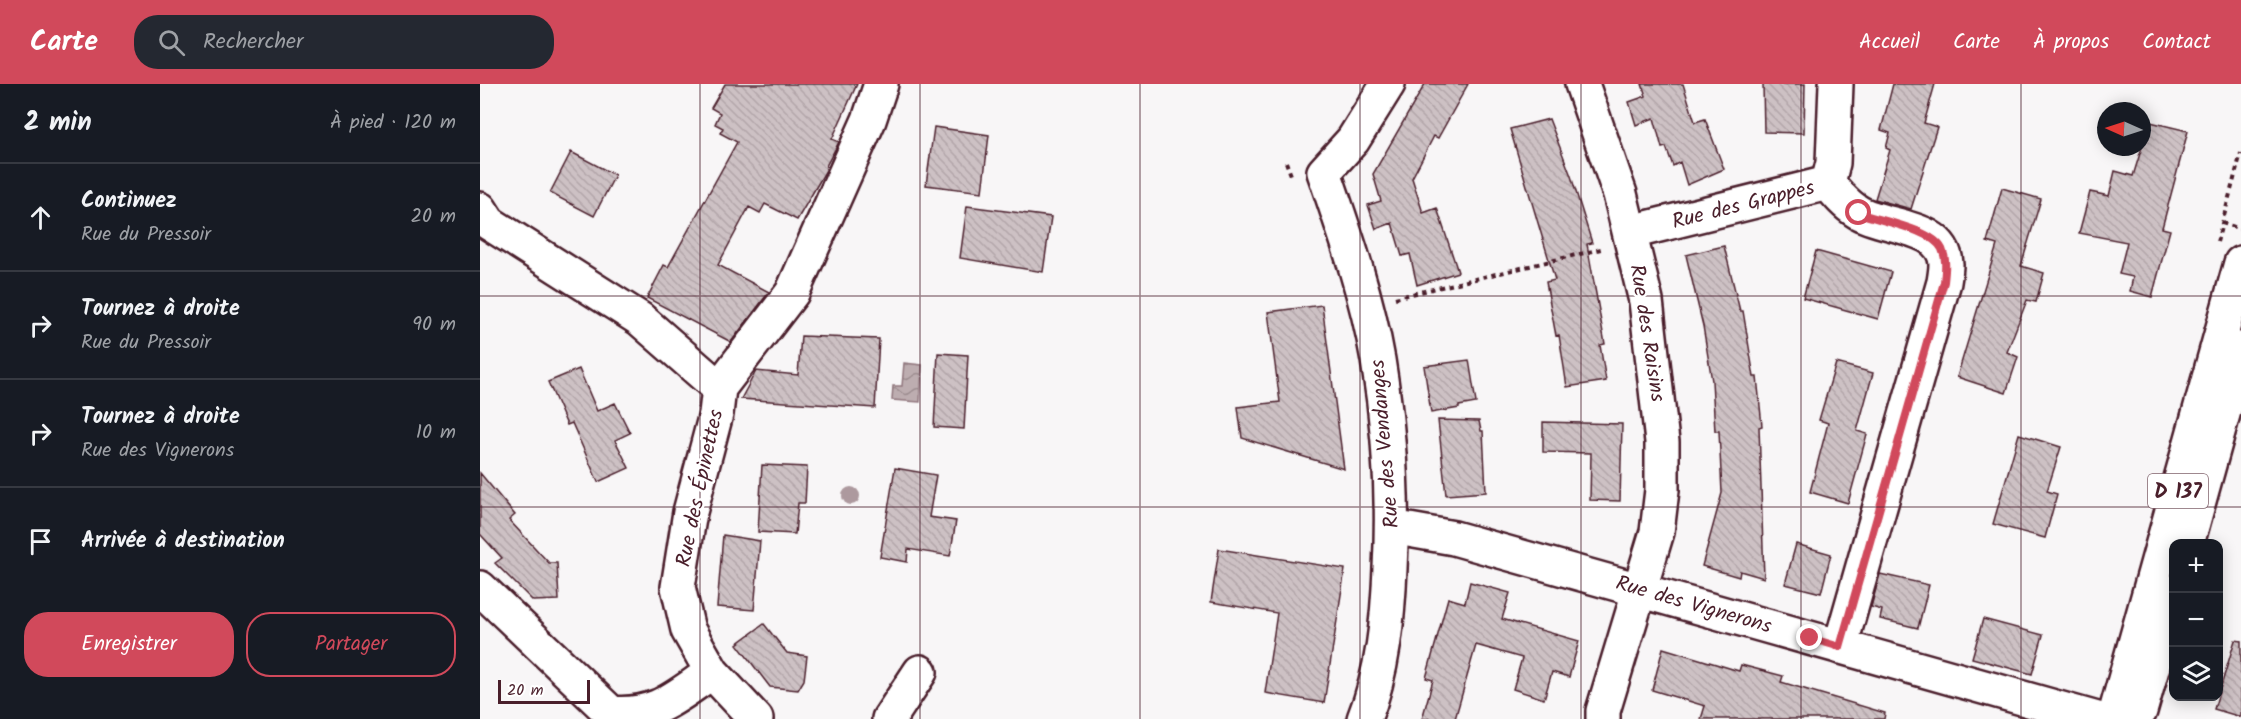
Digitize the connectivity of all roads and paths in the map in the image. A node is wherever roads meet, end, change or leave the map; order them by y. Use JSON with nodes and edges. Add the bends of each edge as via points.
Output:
{"nodes":[{"id":1,"x":881,"y":84,"type":"edge"},
{"id":2,"x":1388,"y":84,"type":"edge"},
{"id":3,"x":1582,"y":84,"type":"edge"},
{"id":4,"x":1836,"y":84,"type":"edge"},
{"id":5,"x":1286,"y":162,"type":"dead end"},
{"id":6,"x":1294,"y":183,"type":"dead end"},
{"id":7,"x":1828,"y":183,"type":"junction"},
{"id":8,"x":480,"y":209,"type":"edge"},
{"id":9,"x":2222,"y":223,"type":"dead end"},
{"id":10,"x":2241,"y":229,"type":"edge"},
{"id":11,"x":1631,"y":232,"type":"junction"},
{"id":12,"x":2241,"y":263,"type":"edge"},
{"id":13,"x":1366,"y":305,"type":"junction"},
{"id":14,"x":2241,"y":349,"type":"edge"},
{"id":15,"x":719,"y":388,"type":"junction"},
{"id":16,"x":1392,"y":527,"type":"junction"},
{"id":17,"x":2188,"y":539,"type":"edge"},
{"id":18,"x":480,"y":588,"type":"edge"},
{"id":19,"x":1640,"y":588,"type":"junction"},
{"id":20,"x":2174,"y":593,"type":"edge"},
{"id":21,"x":1840,"y":647,"type":"junction"},
{"id":22,"x":712,"y":672,"type":"junction"},
{"id":23,"x":920,"y":672,"type":"dead end"},
{"id":24,"x":756,"y":719,"type":"edge"},
{"id":25,"x":889,"y":719,"type":"edge"},
{"id":26,"x":1364,"y":719,"type":"edge"},
{"id":27,"x":1603,"y":719,"type":"edge"},
{"id":28,"x":2097,"y":719,"type":"edge"},
{"id":29,"x":2115,"y":719,"type":"edge"},
{"id":30,"x":2138,"y":719,"type":"edge"}],
"edges":[{"from":1,"to":15,"type":"street","via":[[869,120],[792,293]]},
{"from":2,"to":13,"type":"street","name":"Rue des Vendanges","via":[[1353,140],[1324,172]]},
{"from":3,"to":11,"type":"street","name":"Rue des Raisins"},
{"from":4,"to":7,"type":"street","name":"Rue des Grappes","via":[[1833,163]]},
{"from":5,"to":6,"type":"path"},
{"from":7,"to":11,"type":"street","name":"Rue des Grappes"},
{"from":7,"to":21,"type":"street","via":[[1859,213],[1927,236],[1941,247],[1946,262],[1944,282]]},
{"from":8,"to":15,"type":"street","name":"Rue des Épinettes","via":[[489,223],[640,319]]},
{"from":9,"to":10,"type":"path"},
{"from":11,"to":13,"type":"path","via":[[1614,246]]},
{"from":11,"to":19,"type":"street","name":"Rue des Raisins","via":[[1646,301],[1662,442],[1657,532]]},
{"from":12,"to":29,"type":"street","number":"D 137"},
{"from":13,"to":16,"type":"street","name":"Rue des Vendanges","via":[[1387,429]]},
{"from":14,"to":17,"type":"street","number":"D 137"},
{"from":15,"to":22,"type":"street","name":"Rue des Épinettes","via":[[690,512],[678,587],[688,630]]},
{"from":16,"to":19,"type":"street","name":"Rue des Vignerons","via":[[1454,537]]},
{"from":16,"to":26,"type":"street","name":"Rue des Vendanges","via":[[1380,664]]},
{"from":18,"to":22,"type":"street","via":[[611,713],[632,715],[656,709]]},
{"from":19,"to":21,"type":"street","name":"Rue des Vignerons"},
{"from":19,"to":27,"type":"street","name":"Rue des Raisins"},
{"from":20,"to":30,"type":"street"},
{"from":21,"to":28,"type":"street","name":"Rue des Vignerons"},
{"from":22,"to":24,"type":"street","name":"Rue des Épinettes"},
{"from":23,"to":25,"type":"street"}]}
